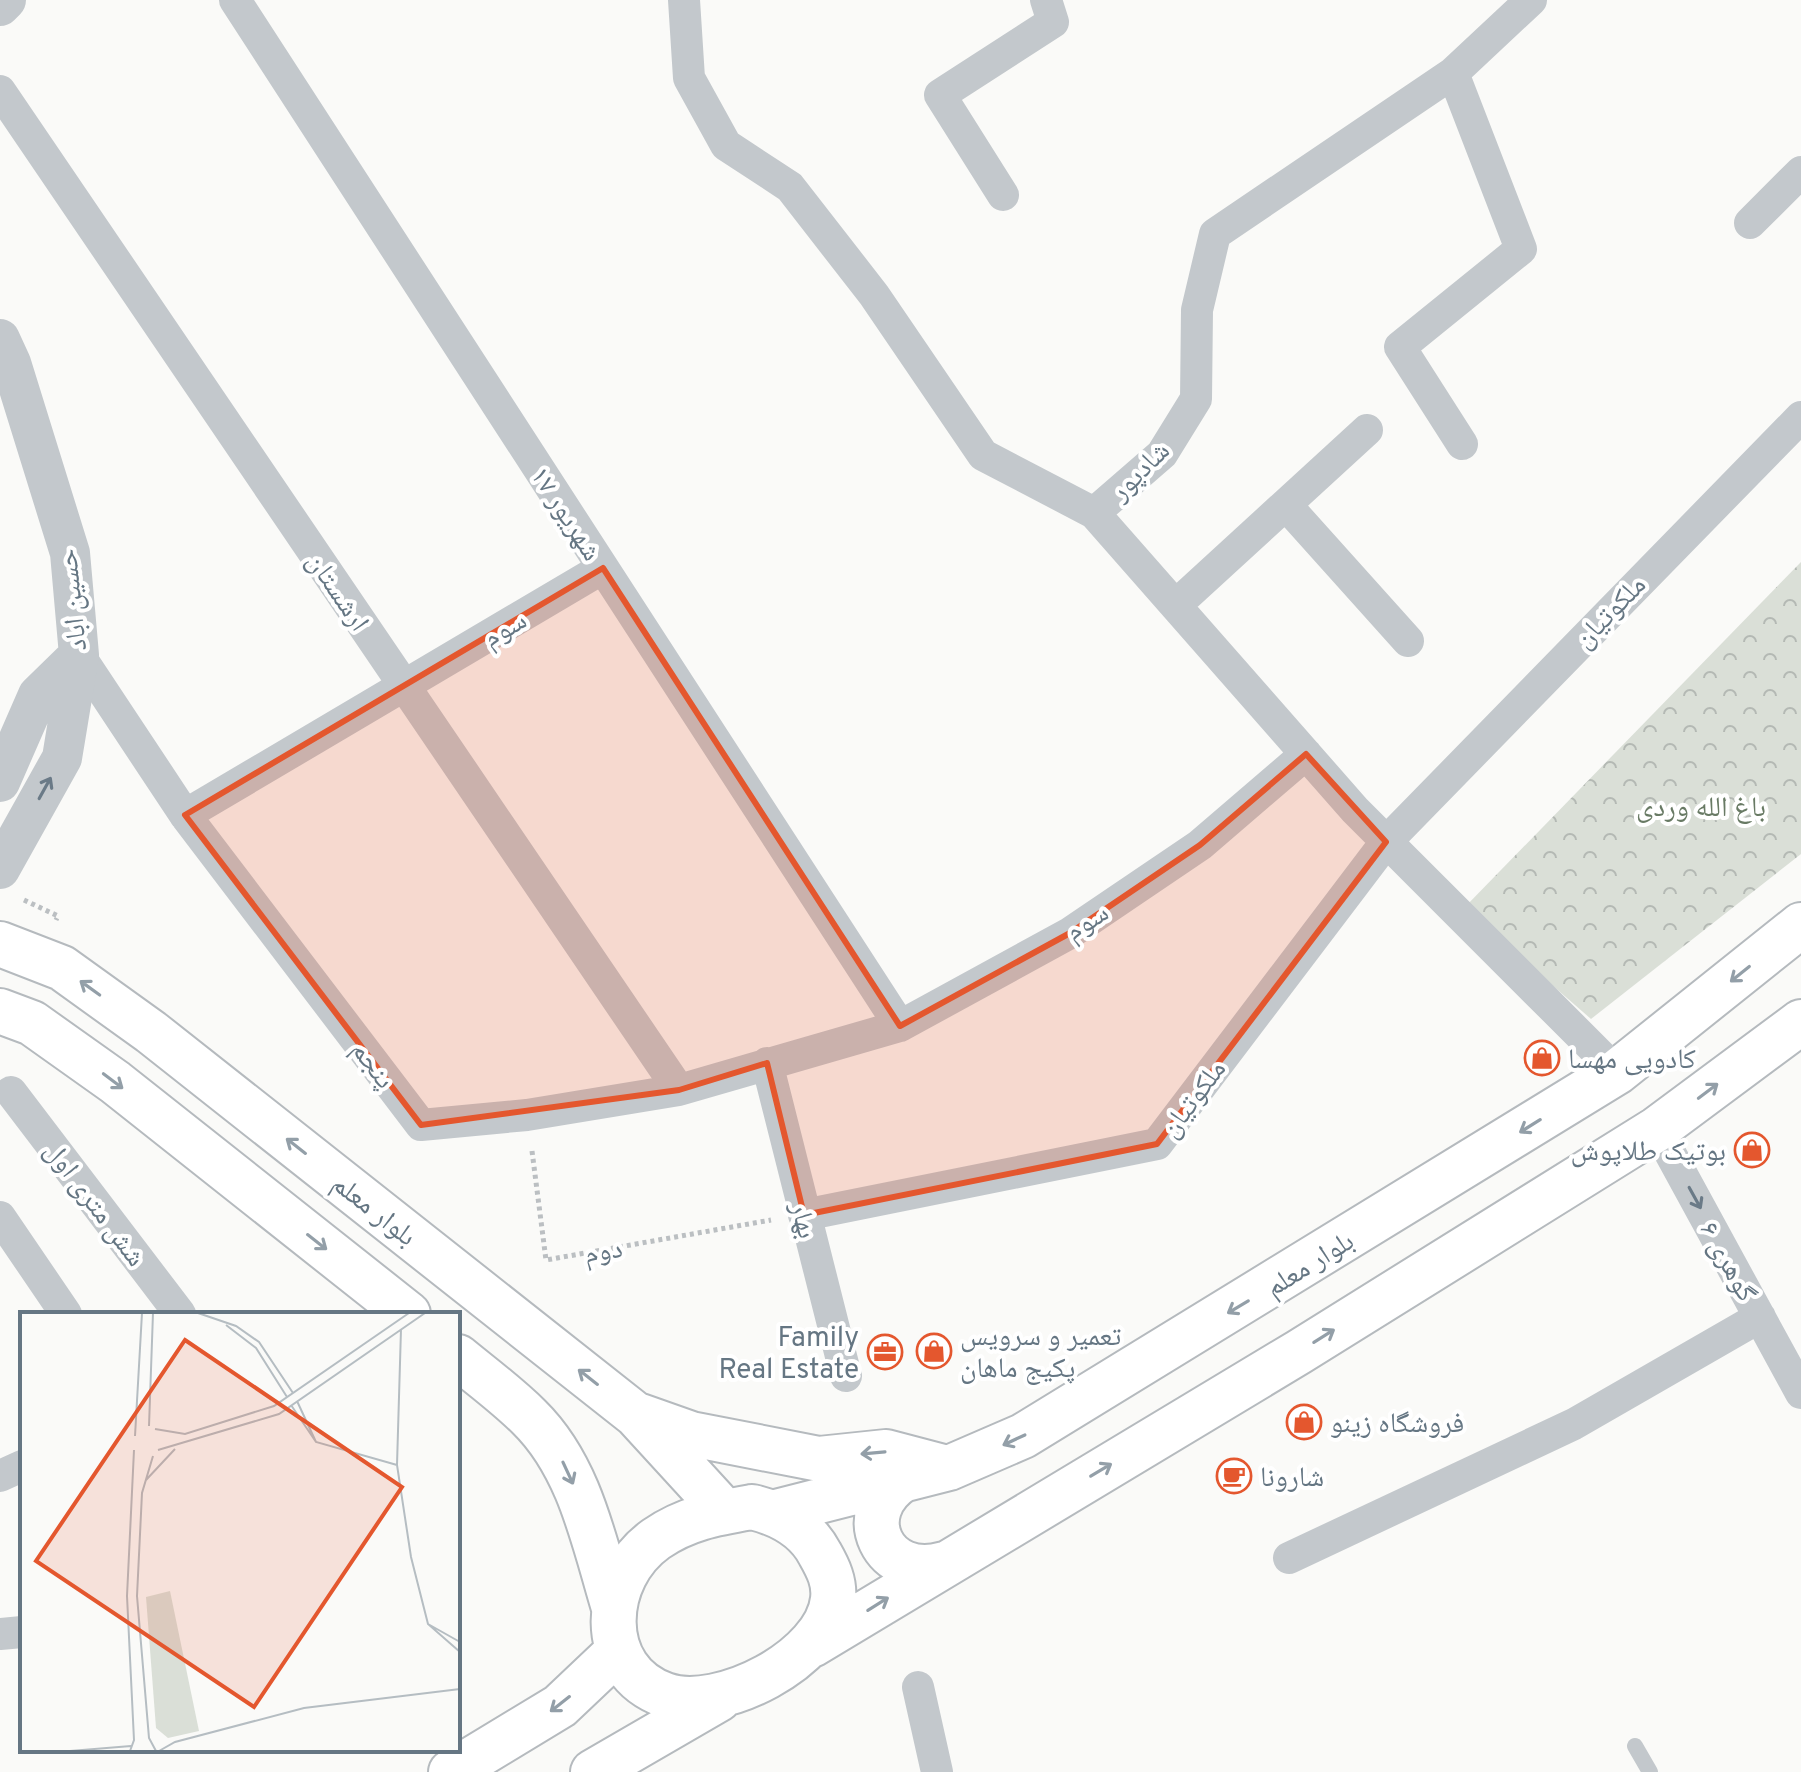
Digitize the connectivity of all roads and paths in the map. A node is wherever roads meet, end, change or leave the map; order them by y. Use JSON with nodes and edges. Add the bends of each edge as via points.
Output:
{"nodes":[{"id":1,"x":6,"y":0,"type":"edge"},
{"id":2,"x":235,"y":0,"type":"edge"},
{"id":3,"x":684,"y":0,"type":"edge"},
{"id":4,"x":1046,"y":0,"type":"edge"},
{"id":5,"x":1531,"y":0,"type":"edge"},
{"id":6,"x":0,"y":6,"type":"edge"},
{"id":7,"x":1453,"y":73,"type":"junction"},
{"id":8,"x":0,"y":91,"type":"edge"},
{"id":9,"x":1801,"y":172,"type":"edge"},
{"id":10,"x":1003,"y":195,"type":"dead end"},
{"id":11,"x":1750,"y":223,"type":"dead end"},
{"id":12,"x":0,"y":339,"type":"edge"},
{"id":13,"x":1801,"y":417,"type":"edge"},
{"id":14,"x":1367,"y":430,"type":"dead end"},
{"id":15,"x":1462,"y":444,"type":"dead end"},
{"id":16,"x":1286,"y":505,"type":"junction"},
{"id":17,"x":1094,"y":513,"type":"junction"},
{"id":18,"x":603,"y":568,"type":"junction"},
{"id":19,"x":1176,"y":605,"type":"junction"},
{"id":20,"x":1408,"y":641,"type":"dead end"},
{"id":21,"x":79,"y":655,"type":"junction"},
{"id":22,"x":405,"y":688,"type":"junction"},
{"id":23,"x":1306,"y":754,"type":"junction"},
{"id":24,"x":0,"y":782,"type":"edge"},
{"id":25,"x":185,"y":815,"type":"junction"},
{"id":26,"x":1386,"y":842,"type":"junction"},
{"id":27,"x":4,"y":862,"type":"edge"},
{"id":28,"x":1801,"y":925,"type":"edge"},
{"id":29,"x":0,"y":944,"type":"edge"},
{"id":30,"x":0,"y":1011,"type":"edge"},
{"id":31,"x":1801,"y":1022,"type":"edge"},
{"id":32,"x":900,"y":1026,"type":"junction"},
{"id":33,"x":838,"y":1041,"type":"joint"},
{"id":34,"x":767,"y":1063,"type":"junction"},
{"id":35,"x":1617,"y":1072,"type":"junction"},
{"id":36,"x":679,"y":1090,"type":"junction"},
{"id":37,"x":11,"y":1092,"type":"dead end"},
{"id":38,"x":527,"y":1115,"type":"junction"},
{"id":39,"x":1657,"y":1129,"type":"junction"},
{"id":40,"x":804,"y":1215,"type":"junction"},
{"id":41,"x":0,"y":1217,"type":"edge"},
{"id":42,"x":399,"y":1311,"type":"edge"},
{"id":43,"x":65,"y":1312,"type":"edge"},
{"id":44,"x":178,"y":1312,"type":"edge"},
{"id":45,"x":1760,"y":1317,"type":"junction"},
{"id":46,"x":460,"y":1359,"type":"edge"},
{"id":47,"x":846,"y":1376,"type":"dead end"},
{"id":48,"x":1801,"y":1393,"type":"edge"},
{"id":49,"x":636,"y":1415,"type":"junction"},
{"id":50,"x":20,"y":1467,"type":"edge"},
{"id":51,"x":949,"y":1468,"type":"junction"},
{"id":52,"x":0,"y":1476,"type":"edge"},
{"id":53,"x":904,"y":1479,"type":"junction"},
{"id":54,"x":723,"y":1510,"type":"junction"},
{"id":55,"x":772,"y":1513,"type":"junction"},
{"id":56,"x":1289,"y":1558,"type":"dead end"},
{"id":57,"x":944,"y":1564,"type":"junction"},
{"id":58,"x":614,"y":1608,"type":"junction"},
{"id":59,"x":20,"y":1632,"type":"edge"},
{"id":60,"x":0,"y":1634,"type":"edge"},
{"id":61,"x":812,"y":1645,"type":"junction"},
{"id":62,"x":617,"y":1652,"type":"junction"},
{"id":63,"x":918,"y":1687,"type":"dead end"},
{"id":64,"x":727,"y":1694,"type":"junction"},
{"id":65,"x":1635,"y":1746,"type":"dead end"},
{"id":66,"x":451,"y":1772,"type":"edge"},
{"id":67,"x":593,"y":1772,"type":"edge"},
{"id":68,"x":937,"y":1772,"type":"edge"},
{"id":69,"x":1650,"y":1772,"type":"edge"}],
"edges":[{"from":1,"to":6,"type":"street"},
{"from":2,"to":18,"type":"street","name":"۱۷ شهریور"},
{"from":3,"to":17,"type":"street","name":"شادپور","via":[[689,78],[726,145],[790,187],[874,295],[983,455]]},
{"from":4,"to":10,"type":"street","via":[[1053,22],[940,95]]},
{"from":5,"to":7,"type":"street","name":"شادپور"},
{"from":7,"to":15,"type":"street","via":[[1521,249],[1400,347]]},
{"from":7,"to":17,"type":"street","name":"شادپور","via":[[1215,234],[1197,310],[1196,399],[1162,454]]},
{"from":8,"to":22,"type":"street","name":"ارشستان"},
{"from":9,"to":11,"type":"street"},
{"from":12,"to":21,"type":"street","name":"حسین اباد","via":[[70,553]]},
{"from":13,"to":26,"type":"street","name":"ملکوتیان"},
{"from":14,"to":16,"type":"street"},
{"from":16,"to":19,"type":"street"},
{"from":16,"to":20,"type":"street"},
{"from":17,"to":19,"type":"street"},
{"from":18,"to":22,"type":"street","name":"سوم"},
{"from":18,"to":32,"type":"street","name":"۱۷ شهریور"},
{"from":19,"to":23,"type":"street"},
{"from":21,"to":24,"type":"street","via":[[38,695]]},
{"from":21,"to":25,"type":"street","name":"پنجم"},
{"from":27,"to":21,"type":"street","name":"حسین اباد","one_way":true,"via":[[62,758]]},
{"from":22,"to":25,"type":"street"},
{"from":22,"to":36,"type":"street","name":"ارشستان"},
{"from":23,"to":26,"type":"street"},
{"from":23,"to":32,"type":"street","name":"سوم","via":[[1200,845],[1070,933]]},
{"from":25,"to":38,"type":"street","name":"پنجم","via":[[421,1125]]},
{"from":26,"to":35,"type":"street"},
{"from":26,"to":40,"type":"street","name":"ملکوتیان","via":[[1157,1144]]},
{"from":28,"to":35,"type":"main road","name":"بلوار معلم","one_way":true},
{"from":49,"to":29,"type":"main road","name":"بلوار معلم","one_way":true,"via":[[151,1032],[62,968]]},
{"from":30,"to":42,"type":"main road","one_way":true,"via":[[32,1023],[115,1082]]},
{"from":39,"to":31,"type":"main road","one_way":true},
{"from":32,"to":33,"type":"street","name":"سوم"},
{"from":33,"to":34,"type":"street","name":"پنجم"},
{"from":34,"to":36,"type":"street","name":"پنجم"},
{"from":34,"to":40,"type":"street","name":"بهار"},
{"from":35,"to":51,"type":"main road","name":"بلوار معلم","one_way":true,"via":[[1038,1427]]},
{"from":36,"to":38,"type":"street","name":"پنجم"},
{"from":37,"to":44,"type":"street","name":"شش متری اول"},
{"from":38,"to":40,"type":"path","name":"دوم","via":[[546,1260]]},
{"from":39,"to":45,"type":"street","name":"گوهری ۶","one_way":true},
{"from":57,"to":39,"type":"main road","one_way":true},
{"from":40,"to":47,"type":"street","name":"بهار"},
{"from":41,"to":43,"type":"street"},
{"from":45,"to":48,"type":"street","name":"گوهری ۶"},
{"from":45,"to":56,"type":"street","via":[[1574,1424]]},
{"from":46,"to":58,"type":"main road","one_way":true,"via":[[530,1418],[560,1455],[585,1510]]},
{"from":51,"to":49,"type":"main road","one_way":true,"via":[[886,1452],[819,1459],[691,1434]]},
{"from":49,"to":54,"type":"main road","name":"بلوار معلم"},
{"from":50,"to":52,"type":"street"},
{"from":51,"to":53,"type":"main road","name":"بلوار معلم"},
{"from":53,"to":55,"type":"main road","name":"بلوار معلم"},
{"from":53,"to":57,"type":"main road","via":[[892,1487],[877,1512],[881,1542],[889,1554],[915,1568]]},
{"from":54,"to":55,"type":"main road","via":[[752,1507]]},
{"from":54,"to":58,"type":"main road","via":[[692,1519],[655,1540],[635,1559]]},
{"from":55,"to":61,"type":"main road","via":[[803,1531],[832,1575],[834,1600]]},
{"from":61,"to":57,"type":"main road","one_way":true},
{"from":58,"to":62,"type":"main road"},
{"from":59,"to":60,"type":"street"},
{"from":61,"to":64,"type":"main road","via":[[771,1674]]},
{"from":62,"to":64,"type":"main road","via":[[634,1677],[652,1690],[674,1698]]},
{"from":62,"to":66,"type":"main road","one_way":true,"via":[[560,1706]]},
{"from":63,"to":68,"type":"street"},
{"from":64,"to":67,"type":"main road"},
{"from":65,"to":69,"type":"lane"}]}
